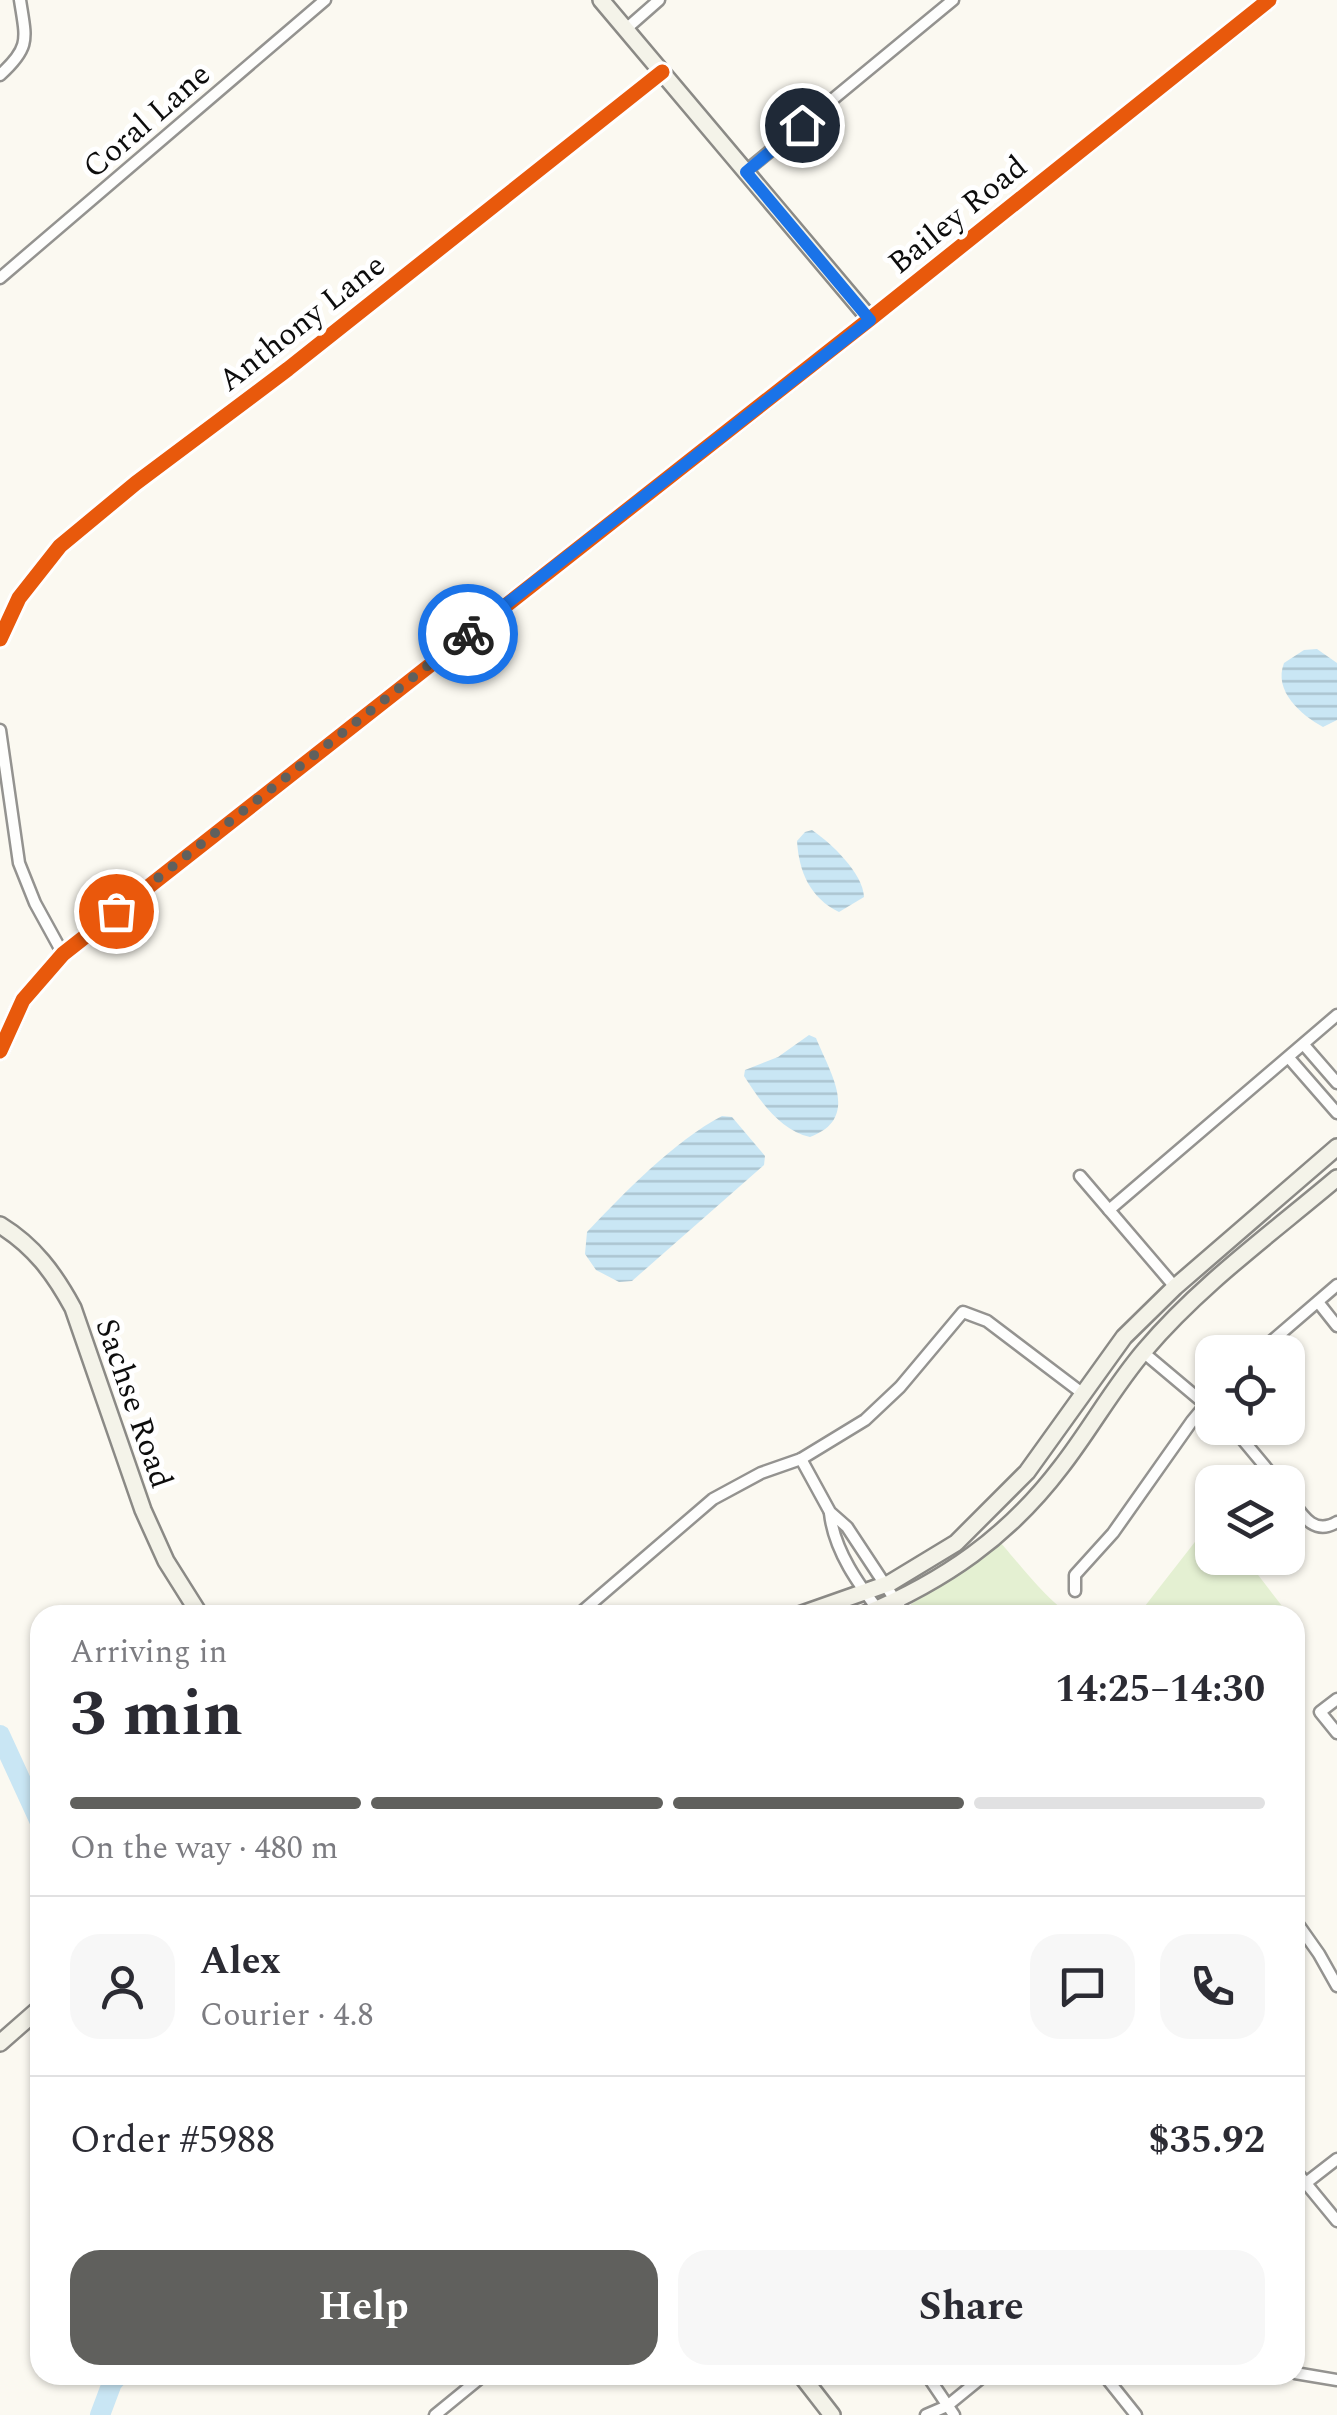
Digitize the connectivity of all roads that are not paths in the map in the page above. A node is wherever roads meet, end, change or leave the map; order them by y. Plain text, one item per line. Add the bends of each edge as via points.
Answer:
1 (20, 0) edge
2 (325, 0) edge
3 (601, 0) edge
4 (659, 0) edge
5 (954, 0) edge
6 (1269, 0) edge
7 (626, 29) junction
8 (662, 72) junction
9 (0, 75) edge
10 (746, 172) junction
11 (0, 278) edge
12 (870, 320) junction
13 (0, 640) edge
14 (0, 730) edge
15 (62, 954) junction
16 (1337, 1015) edge
17 (1304, 1045) junction
18 (0, 1051) edge
19 (1289, 1058) junction
20 (1337, 1083) edge
21 (1337, 1113) edge
22 (1337, 1147) edge
23 (1080, 1176) dead end
24 (1337, 1178) edge
25 (1109, 1210) junction
26 (0, 1225) edge
27 (1337, 1285) edge
28 (1176, 1287) junction
29 (1318, 1302) junction
30 (1337, 1326) edge
31 (1279, 1335) edge
32 (1143, 1352) junction
33 (1195, 1392) edge
34 (1082, 1393) junction
35 (1195, 1424) edge
36 (1247, 1445) edge
37 (801, 1458) junction
38 (1264, 1465) edge
39 (830, 1512) junction
40 (1305, 1514) edge
41 (1337, 1522) edge
42 (884, 1585) junction
43 (1074, 1590) dead end
44 (864, 1592) junction
45 (194, 1605) edge
46 (590, 1605) edge
47 (827, 1605) edge
48 (870, 1605) edge
49 (898, 1605) edge
50 (904, 1605) edge
51 (1337, 1699) edge
52 (1337, 1733) edge
53 (1305, 1936) edge
54 (1337, 1986) edge
55 (30, 2017) edge
56 (0, 2044) edge
57 (1337, 2159) edge
58 (1306, 2183) joint
59 (1337, 2221) edge
60 (1305, 2375) edge
61 (1337, 2380) edge
62 (472, 2385) edge
63 (809, 2385) edge
64 (933, 2385) edge
65 (976, 2385) edge
66 (1112, 2385) edge
67 (948, 2412) edge
68 (434, 2415) edge
69 (832, 2415) edge
70 (926, 2415) edge
71 (1136, 2415) edge

1 - 9 street via 26,47
2 - 11 street, Coral Lane
3 - 7 street
4 - 7 street
5 - 10 street
6 - 12 street, Bailey Road
7 - 8 street
8 - 10 street
8 - 13 street, Anthony Lane via 60,546 19,598
10 - 12 street
12 - 15 street, Bailey Road
14 - 15 street via 19,863
15 - 18 street, Bailey Road via 23,1000
16 - 17 street
17 - 19 street
17 - 20 street
19 - 21 street
19 - 25 street
22 - 28 street
23 - 25 street
24 - 32 street
25 - 28 street
26 - 45 street, Sachse Road via 34,1250 73,1308 143,1510
27 - 29 street
28 - 34 street via 1124,1337
29 - 30 street
29 - 31 street
32 - 33 street
32 - 50 street via 1030,1506
34 - 37 street via 987,1321 963,1312 885,1402
34 - 42 street via 990,1512 956,1543
35 - 43 street via 1075,1575
36 - 38 street
37 - 39 street
37 - 46 street via 713,1499
39 - 42 street
39 - 44 street via 832,1534
40 - 41 street via 1316,1526
42 - 44 street
42 - 49 street
44 - 47 street
44 - 48 street
51 - 52 street via 1320,1712
53 - 54 street
55 - 56 street
57 - 58 street
58 - 59 street
60 - 61 street
62 - 68 street
63 - 69 street
64 - 67 street
65 - 67 street
66 - 71 street
67 - 70 street

